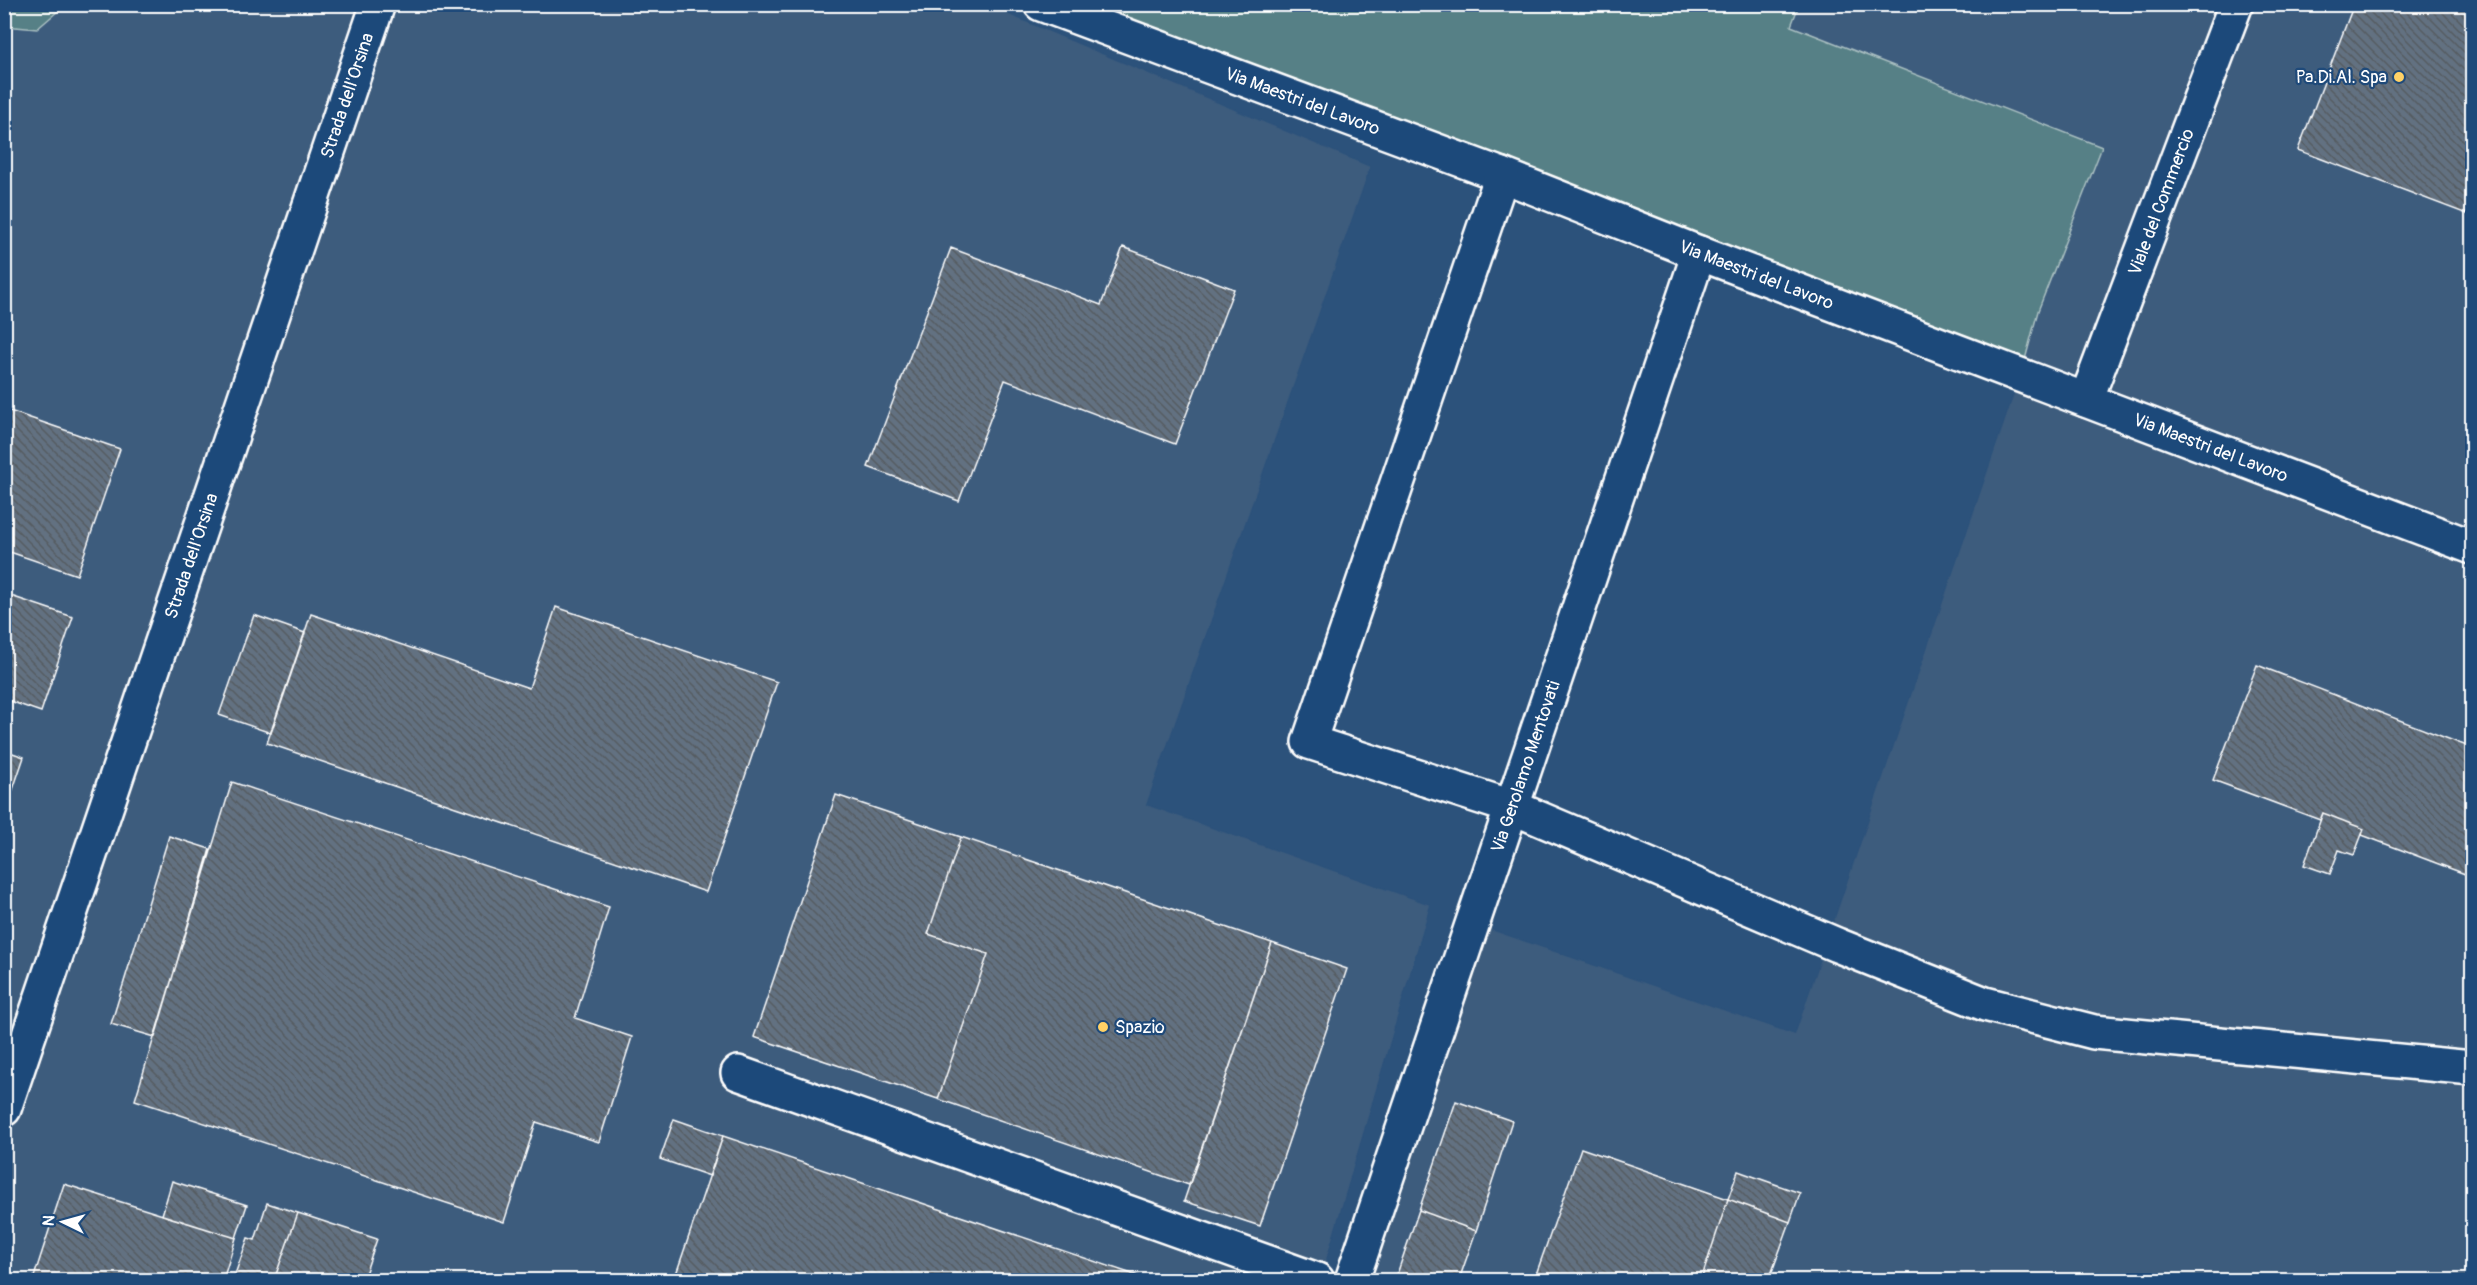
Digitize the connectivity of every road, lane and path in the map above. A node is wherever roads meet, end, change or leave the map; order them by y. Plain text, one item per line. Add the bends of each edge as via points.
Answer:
1 (378, 4) edge
2 (1041, 4) edge
3 (2236, 4) edge
4 (1502, 175) junction
5 (1699, 253) junction
6 (2086, 399) junction
7 (2472, 547) edge
8 (1512, 807) junction
9 (2472, 1068) edge
10 (738, 1073) dead end
11 (4, 1109) edge
12 (1317, 1281) edge
13 (1352, 1281) edge

1 - 11 street, Strada dell'Orsina
2 - 4 street, Via Maestri del Lavoro
3 - 6 street, Viale del Commercio
4 - 5 street, Via Maestri del Lavoro
4 - 8 street via 1309,742
5 - 6 street, Via Maestri del Lavoro
5 - 8 street, Via Gerolamo Mentovati
6 - 7 street, Via Maestri del Lavoro
8 - 9 street via 1985,1004 2094,1032
8 - 13 street, Via Gerolamo Mentovati
10 - 12 street

